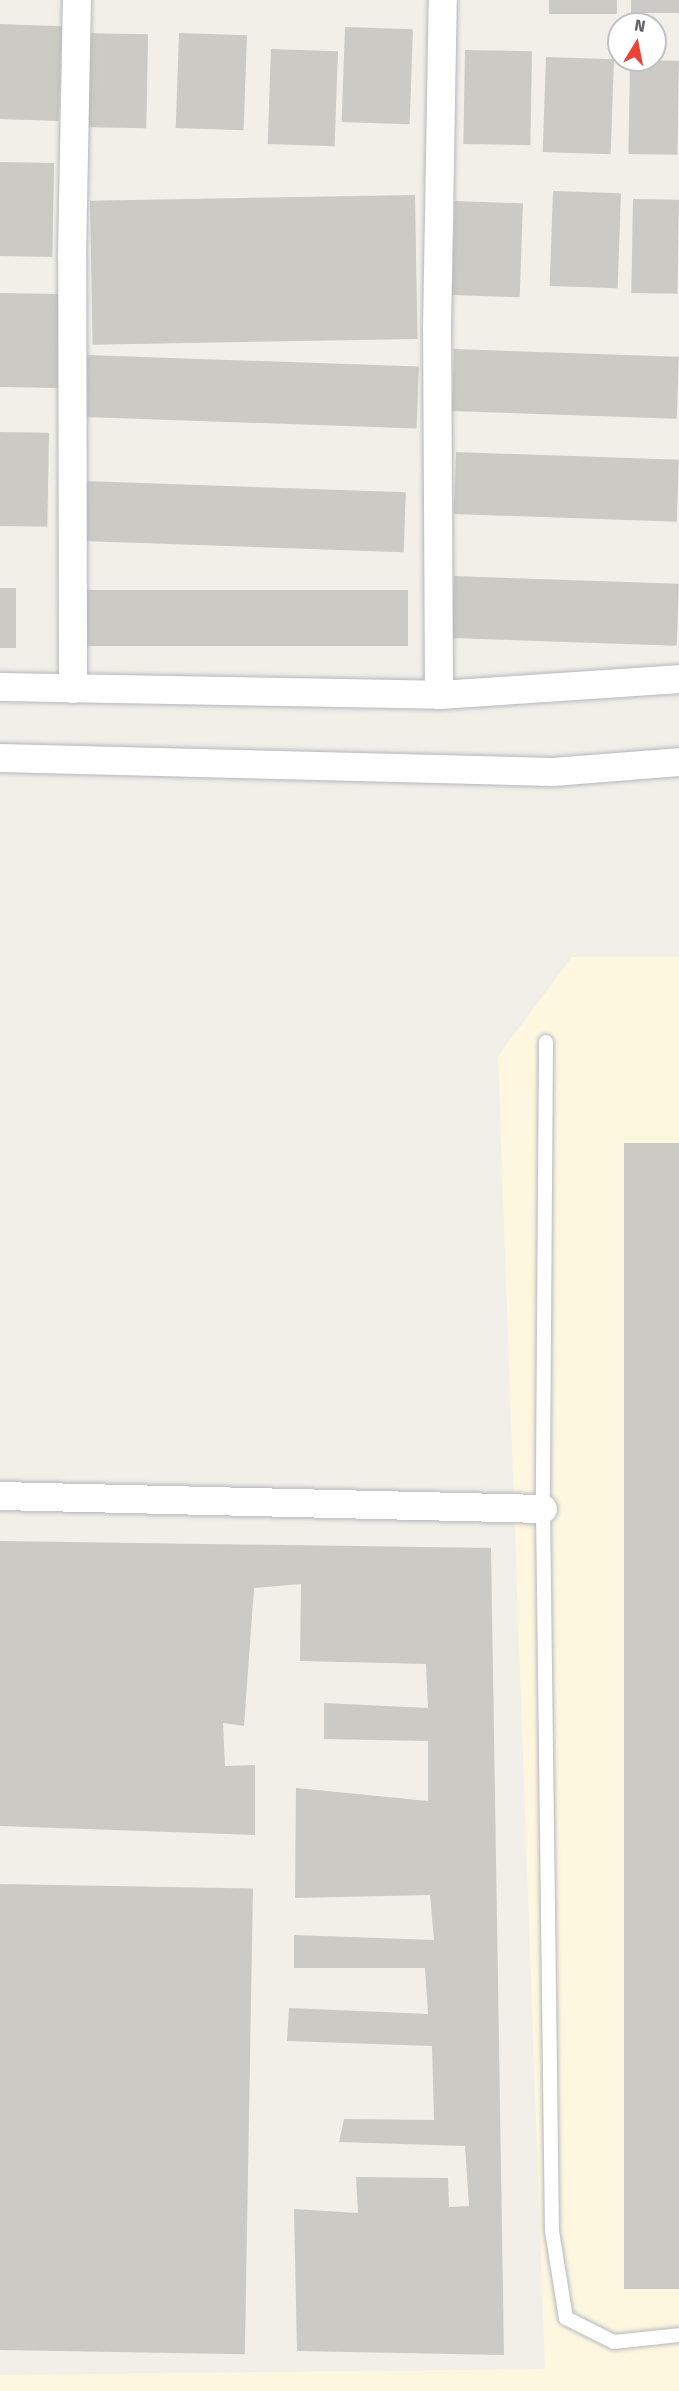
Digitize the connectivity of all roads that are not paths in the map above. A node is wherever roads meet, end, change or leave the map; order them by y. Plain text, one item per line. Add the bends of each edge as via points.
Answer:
1 (76, 0) edge
2 (443, 0) edge
3 (679, 679) edge
4 (0, 687) edge
5 (74, 689) junction
6 (439, 695) junction
7 (0, 758) edge
8 (679, 762) edge
9 (546, 1042) dead end
10 (0, 1496) edge
11 (543, 1509) junction
12 (679, 2335) edge

1 - 5 street via 72,257
2 - 6 street via 437,330
3 - 6 street
4 - 5 street
5 - 6 street
7 - 8 street via 553,772
9 - 11 lane
10 - 11 street
11 - 12 lane via 552,2231 566,2318 614,2342

